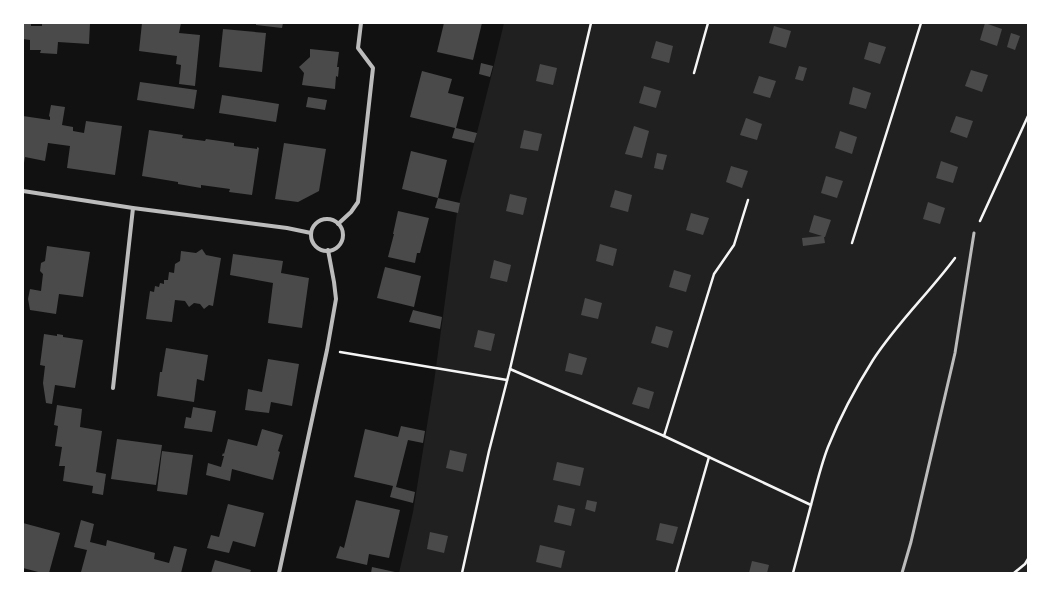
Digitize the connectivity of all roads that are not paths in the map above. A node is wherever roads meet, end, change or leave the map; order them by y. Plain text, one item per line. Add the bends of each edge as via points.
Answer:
1 (360, 23) edge
2 (23, 191) edge
3 (134, 208) junction
4 (338, 224) junction
5 (311, 233) junction
6 (974, 233) road end
7 (328, 250) junction
8 (113, 388) dead end
9 (279, 573) edge
10 (902, 573) edge

1 - 4 street via 358,48 373,68 358,202
2 - 3 street
3 - 5 street
3 - 8 street
4 - 5 street via 323,219 315,224
4 - 7 street via 342,234 341,241 336,248
5 - 7 street via 316,247
6 - 10 lane via 955,353
7 - 9 street via 336,299

